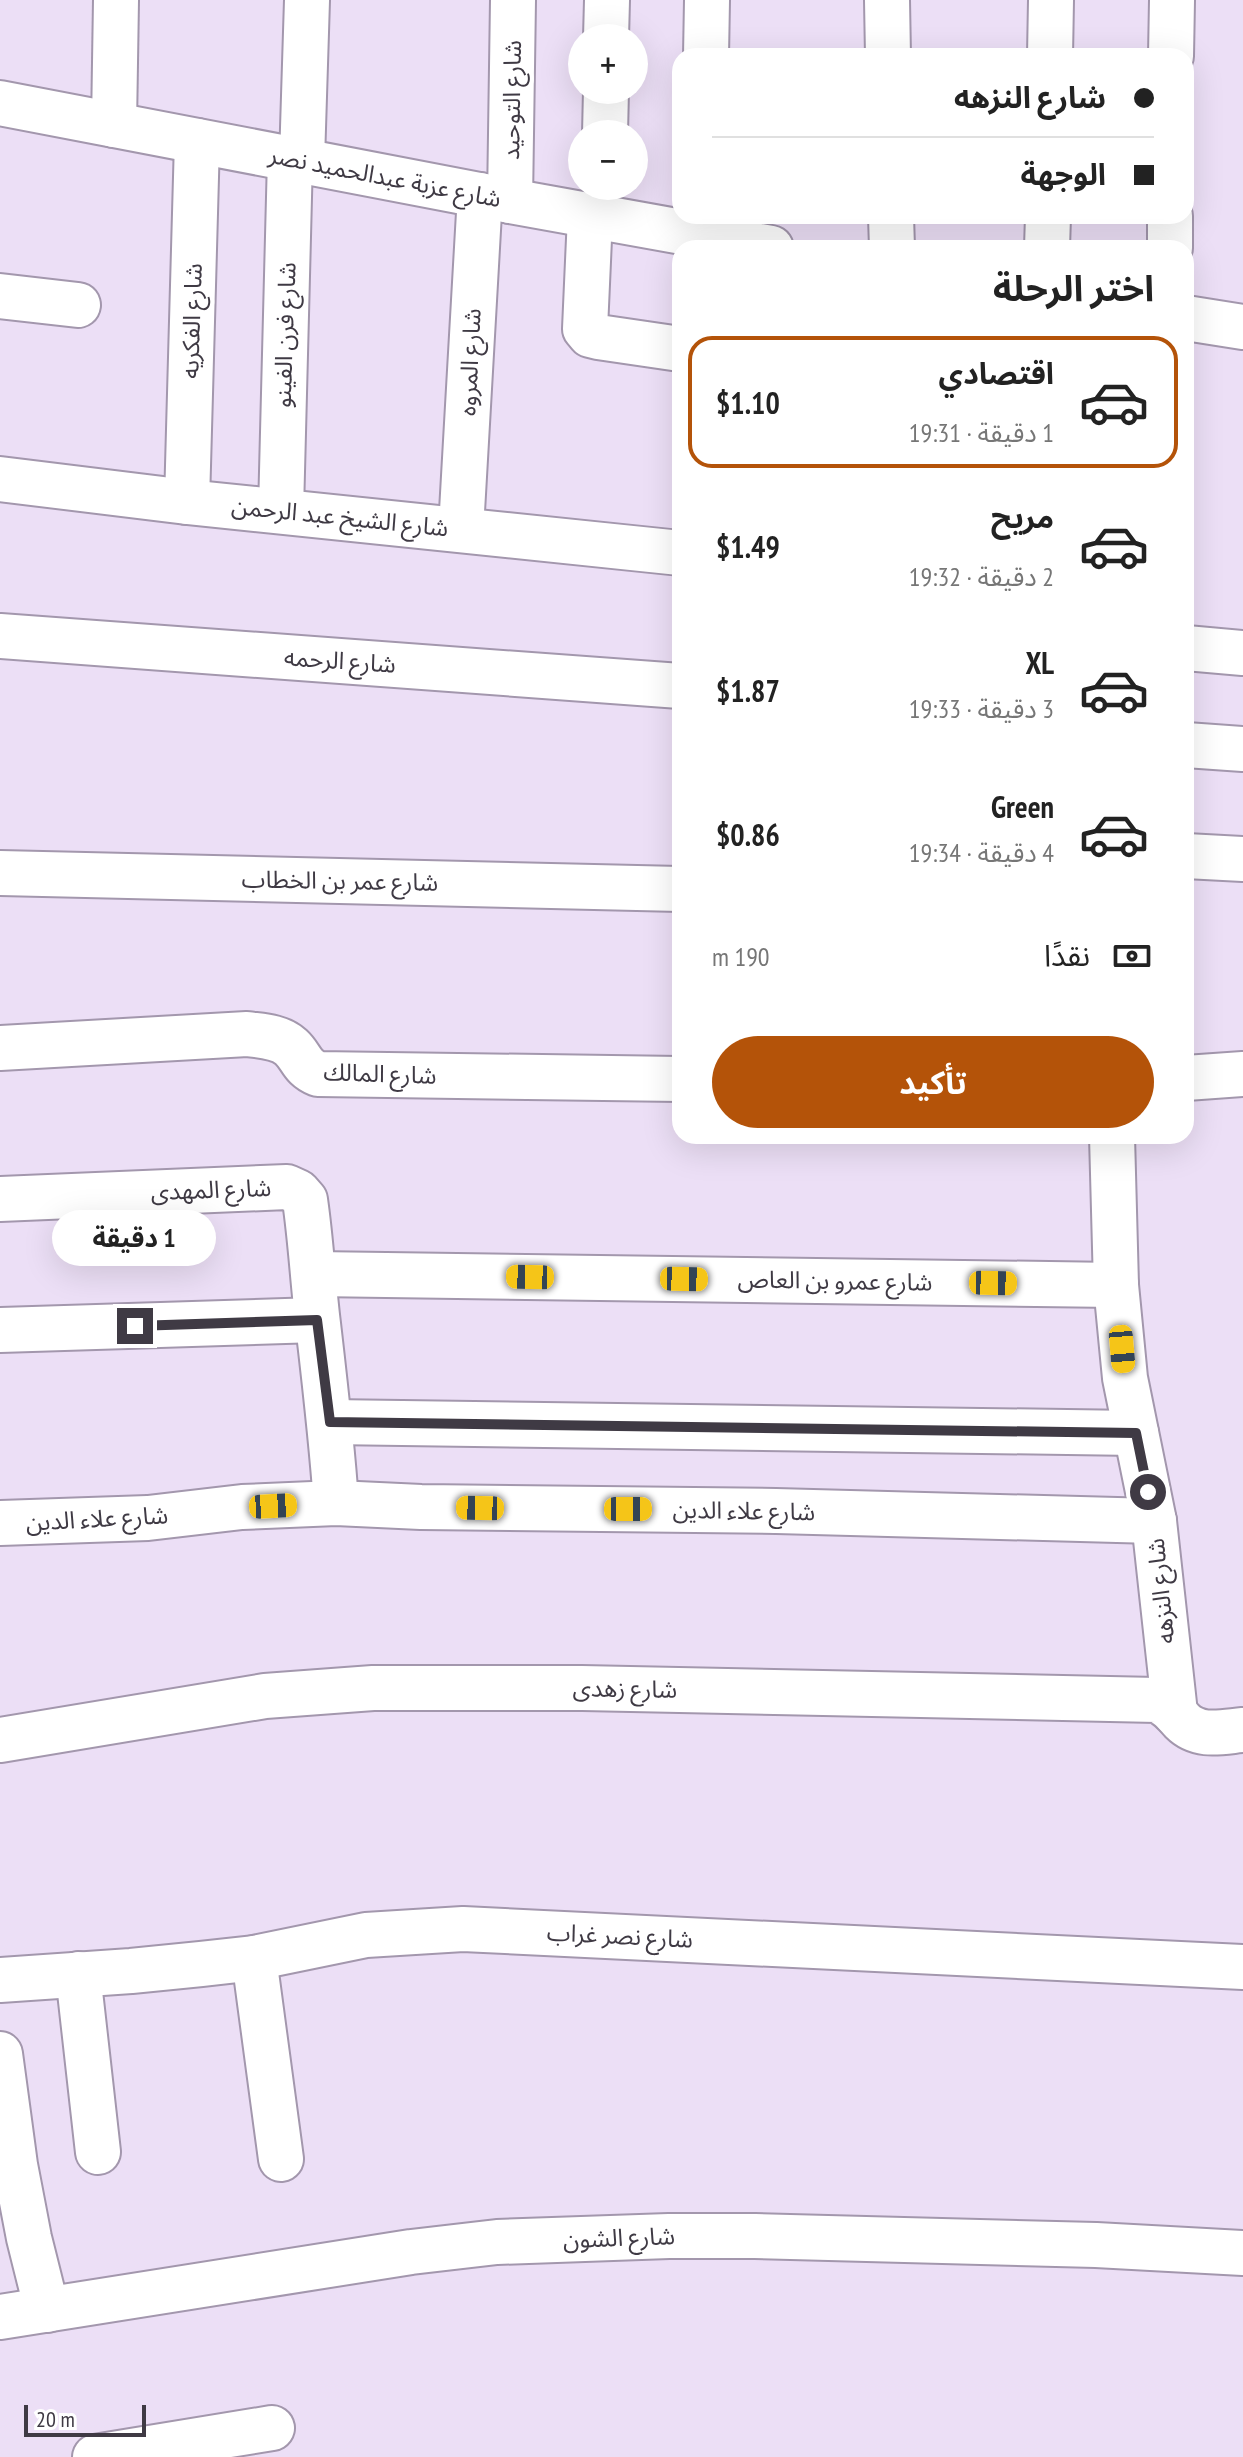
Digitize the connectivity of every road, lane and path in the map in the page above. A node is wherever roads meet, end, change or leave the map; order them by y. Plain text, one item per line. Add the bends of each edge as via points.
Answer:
1 (116, 0) edge
2 (307, 0) edge
3 (513, 0) edge
4 (607, 0) edge
5 (707, 0) edge
6 (887, 0) edge
7 (1051, 0) edge
8 (1172, 0) edge
9 (606, 24) edge
10 (706, 48) edge
11 (888, 48) edge
12 (1050, 48) edge
13 (1171, 48) edge
14 (0, 103) edge
15 (114, 125) junction
16 (197, 141) junction
17 (296, 159) junction
18 (495, 198) junction
19 (600, 206) edge
20 (672, 220) edge
21 (706, 226) edge
22 (747, 240) edge
23 (0, 296) edge
24 (78, 305) dead end
25 (1194, 319) edge
26 (1243, 327) edge
27 (672, 348) edge
28 (0, 479) edge
29 (187, 502) junction
30 (281, 511) junction
31 (461, 529) junction
32 (672, 552) edge
33 (0, 636) edge
34 (1194, 649) edge
35 (1243, 653) edge
36 (672, 685) edge
37 (1194, 746) edge
38 (1243, 749) edge
39 (1194, 856) edge
40 (1243, 859) edge
41 (0, 873) edge
42 (672, 889) edge
43 (0, 1048) edge
44 (1243, 1074) edge
45 (1194, 1077) edge
46 (672, 1079) edge
47 (1112, 1144) edge
48 (0, 1199) edge
49 (315, 1274) junction
50 (1116, 1285) junction
51 (317, 1320) junction
52 (0, 1330) edge
53 (330, 1422) junction
54 (1136, 1433) junction
55 (336, 1503) junction
56 (1154, 1521) junction
57 (0, 1523) edge
58 (1175, 1713) junction
59 (1243, 1730) edge
60 (0, 1740) edge
61 (254, 1958) junction
62 (1243, 1967) edge
63 (78, 1974) junction
64 (0, 1980) edge
65 (0, 2054) edge
66 (98, 2152) dead end
67 (281, 2159) dead end
68 (1243, 2253) edge
69 (47, 2310) junction
70 (0, 2317) edge
71 (272, 2428) dead end
72 (95, 2457) edge

1 - 15 street
2 - 17 street, شارع فرن الفينو
3 - 18 street, شارع التوحيد
4 - 9 street
5 - 10 street
6 - 11 street
7 - 12 street
8 - 13 street
14 - 15 street, شارع عزبة عبدالحميد نصر
15 - 16 street, شارع عزبة عبدالحميد نصر
16 - 17 street, شارع عزبة عبدالحميد نصر
16 - 29 street, شارع الفكريه
17 - 18 street, شارع عزبة عبدالحميد نصر
17 - 30 street, شارع فرن الفينو
18 - 19 street, شارع عزبة عبدالحميد نصر
18 - 31 street, شارع المروه
19 - 20 street, شارع عزبة عبدالحميد نصر
19 - 27 street via 585,329 598,337
21 - 22 street, شارع عزبة عبدالحميد نصر
23 - 24 street
25 - 26 street
28 - 29 street, شارع الشيخ عبد الرحمن
29 - 30 street, شارع الشيخ عبد الرحمن
30 - 31 street, شارع الشيخ عبد الرحمن
31 - 32 street, شارع الشيخ عبد الرحمن
33 - 36 street, شارع الرحمه
34 - 35 street
37 - 38 street
39 - 40 street
41 - 42 street, شارع عمر بن الخطاب
43 - 46 street, شارع المالك via 247,1034 273,1037 291,1047 308,1070 318,1074
44 - 45 street
47 - 50 street, شارع النزهه
48 - 49 street, شارع المهدى via 287,1187 305,1200
49 - 50 street, شارع عمرو بن العاص
49 - 51 street, شارع المهدى
50 - 54 street, شارع النزهه
51 - 52 street
51 - 53 street, شارع المهدى
53 - 54 street
53 - 55 street, شارع المهدى
54 - 56 street, شارع النزهه
55 - 56 street, شارع علاء الدين
55 - 57 street, شارع علاء الدين
56 - 58 street, شارع النزهه
58 - 59 street, شارع زهدى via 1196,1731
58 - 60 street, شارع زهدى via 1157,1700 373,1688 265,1696
61 - 62 street, شارع نصر غراب via 366,1935 463,1929
61 - 63 street, شارع نصر غراب
61 - 67 street
63 - 64 street, شارع نصر غراب
63 - 66 street
65 - 69 street via 18,2179
68 - 69 street, شارع الشون via 755,2236 525,2241 411,2252
69 - 70 street, شارع الشون
71 - 72 street

